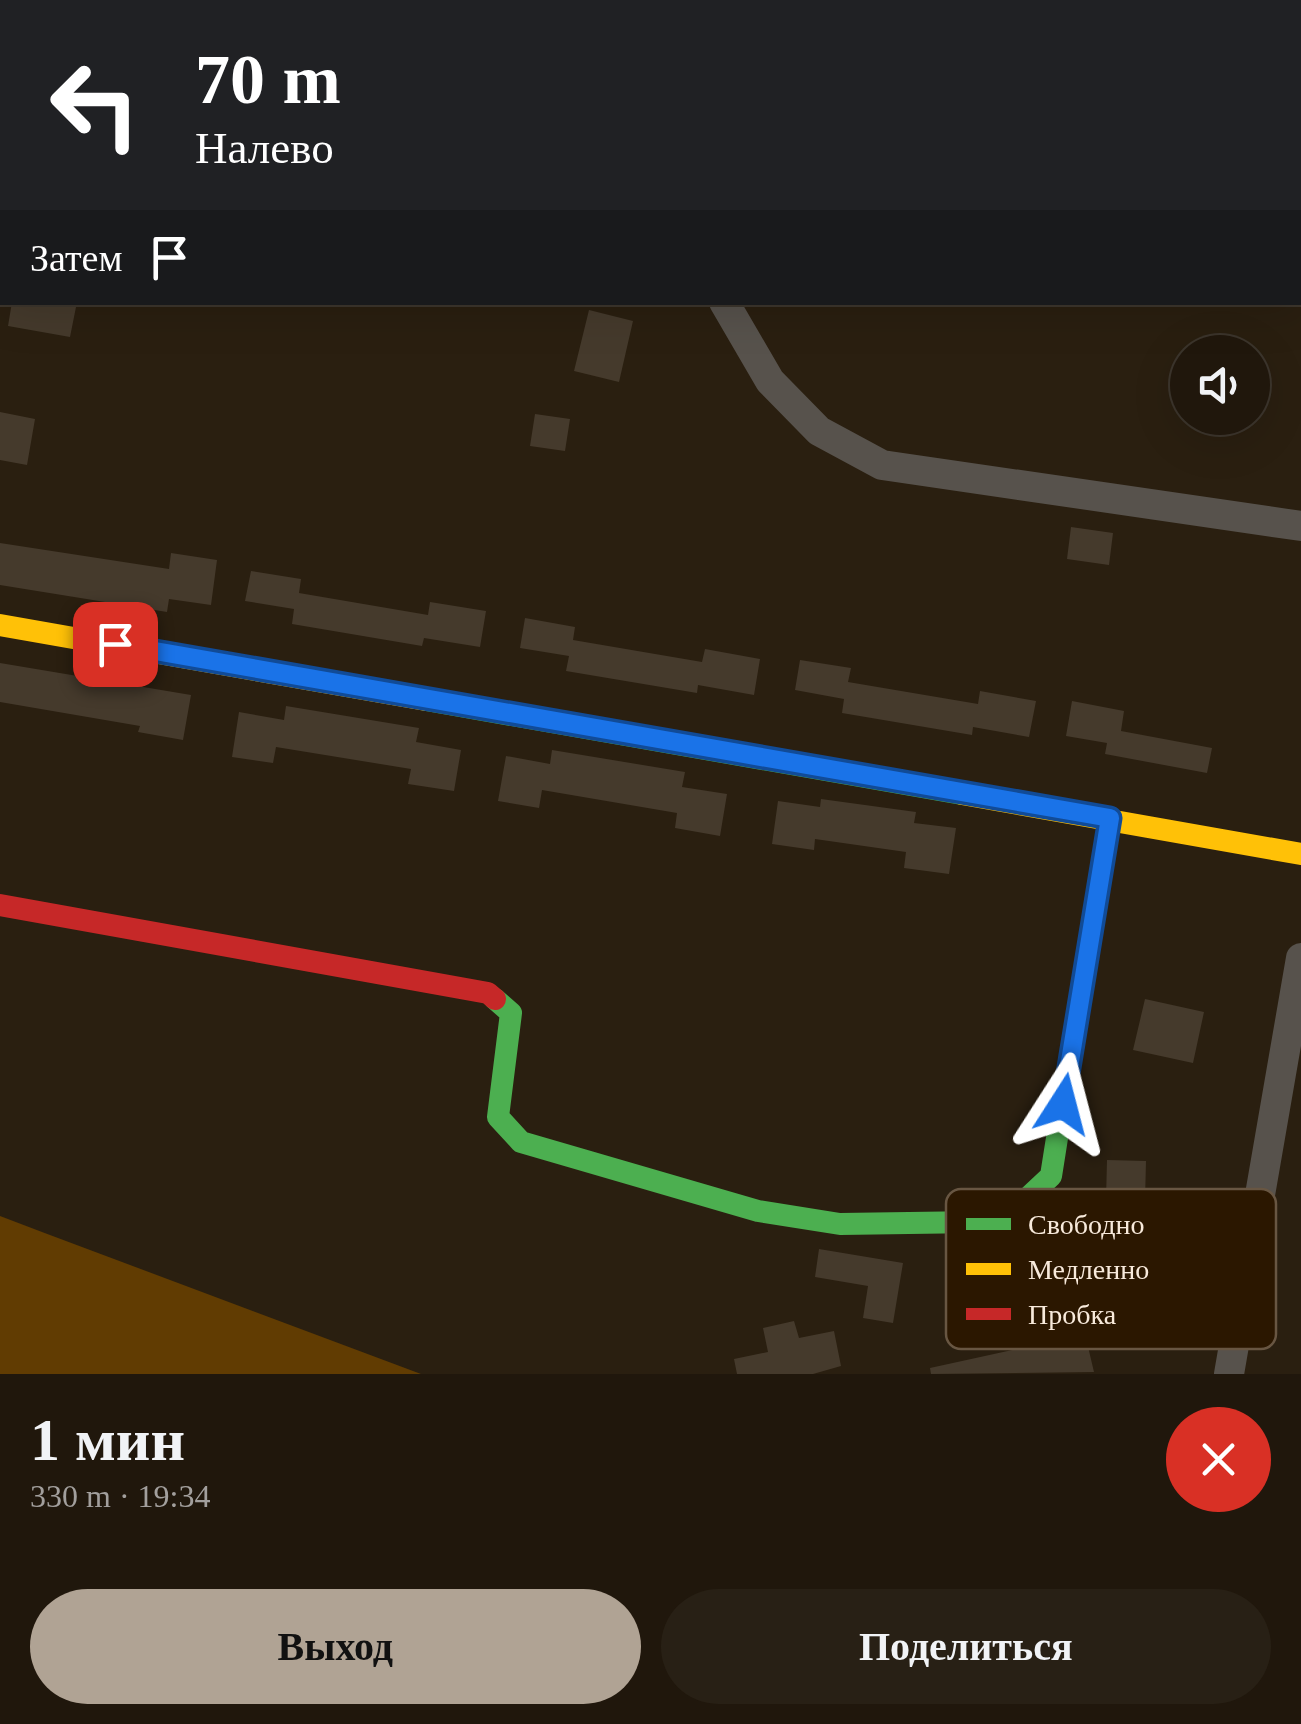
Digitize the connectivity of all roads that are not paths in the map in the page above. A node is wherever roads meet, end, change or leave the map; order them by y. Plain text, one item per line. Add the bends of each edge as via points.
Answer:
1 (726, 305) edge
2 (1301, 526) edge
3 (0, 624) edge
4 (1110, 818) junction
5 (1301, 854) edge
6 (0, 904) edge
7 (1301, 958) edge
8 (1037, 1189) edge
9 (1261, 1189) edge
10 (946, 1222) edge
11 (1233, 1349) edge
12 (1229, 1374) edge

1 - 2 street via 770,382 818,431 882,465
3 - 4 street
4 - 5 street
4 - 8 street via 1051,1176
6 - 10 street via 488,993 510,1012 498,1117 521,1142 758,1211 840,1224
7 - 9 street
11 - 12 street

